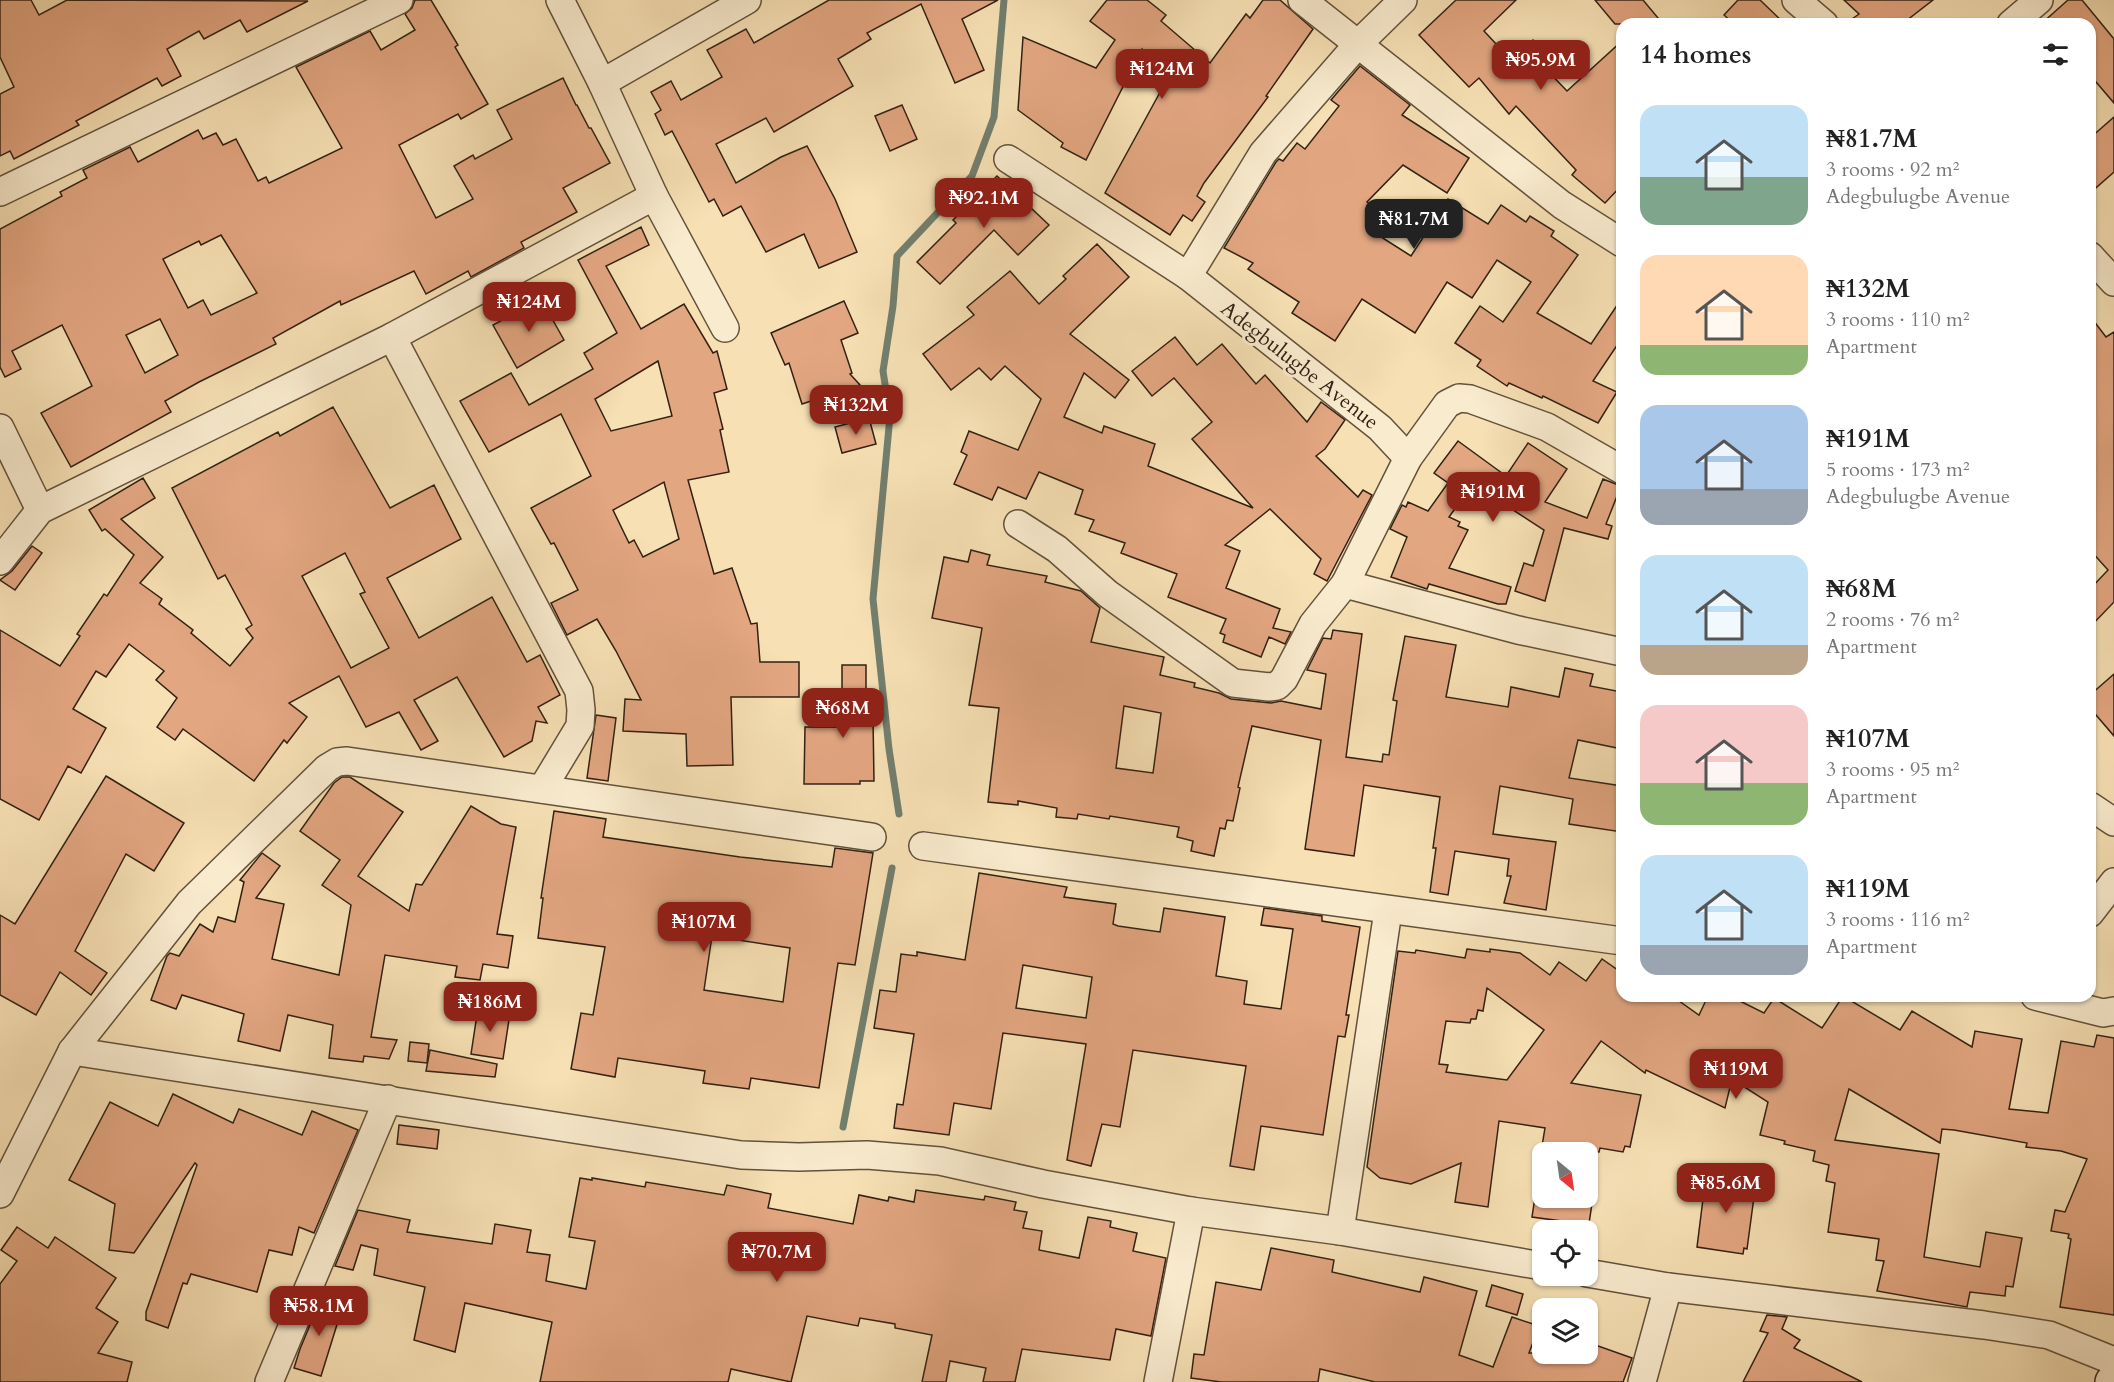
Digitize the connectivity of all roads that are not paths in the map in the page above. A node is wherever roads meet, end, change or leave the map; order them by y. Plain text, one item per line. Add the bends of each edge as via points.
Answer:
1 (399, 0) edge
2 (560, 0) edge
3 (747, 0) edge
4 (1302, 0) edge
5 (1403, 0) edge
6 (1797, 0) edge
7 (2038, 0) edge
8 (1817, 18) edge
9 (2018, 18) edge
10 (1358, 44) junction
11 (602, 83) junction
12 (1008, 159) dead end
13 (0, 192) edge
14 (654, 196) junction
15 (1616, 239) edge
16 (2096, 262) edge
17 (1188, 276) junction
18 (2114, 282) edge
19 (725, 328) dead end
20 (392, 337) junction
21 (0, 428) edge
22 (1408, 458) junction
23 (1616, 467) edge
24 (40, 510) junction
25 (1018, 524) dead end
26 (0, 561) edge
27 (1345, 584) junction
28 (1616, 651) edge
29 (542, 789) junction
30 (2096, 810) edge
31 (2114, 822) edge
32 (872, 837) dead end
33 (923, 846) dead end
34 (2114, 882) edge
35 (2096, 905) edge
36 (1388, 910) junction
37 (1616, 940) edge
38 (2059, 1002) edge
39 (2114, 1011) edge
40 (72, 1051) junction
41 (388, 1099) junction
42 (0, 1194) edge
43 (1191, 1211) junction
44 (1340, 1231) junction
45 (1532, 1264) edge
46 (1598, 1275) edge
47 (1668, 1287) junction
48 (2114, 1361) edge
49 (269, 1382) edge
50 (1158, 1382) edge
51 (1642, 1382) edge

1 - 13 street
2 - 11 street
3 - 11 street
4 - 10 street
5 - 10 street
6 - 8 street
7 - 9 street
10 - 15 street via 1562,205
10 - 17 street via 1263,153
11 - 14 street
12 - 17 street, Adegbulugbe Avenue
14 - 19 street
14 - 20 street
16 - 18 street
17 - 22 street, Adegbulugbe Avenue via 1380,428
20 - 24 street
20 - 29 street via 579,691 580,726
21 - 24 street
22 - 23 street via 1448,404 1459,398 1547,427
22 - 27 street
24 - 26 street
25 - 27 street via 1057,549 1108,594 1233,683 1277,686 1313,624
27 - 28 street via 1518,630
29 - 32 street
29 - 40 street via 337,762 189,903
30 - 31 street
33 - 36 street
34 - 35 street
36 - 37 street
36 - 44 street
38 - 39 street via 2103,1013
40 - 41 street
40 - 42 street
41 - 43 street via 741,1155 867,1155 940,1161
41 - 49 street
43 - 44 street
43 - 50 street
44 - 45 street
46 - 47 street
47 - 48 street via 2049,1335
47 - 51 street

